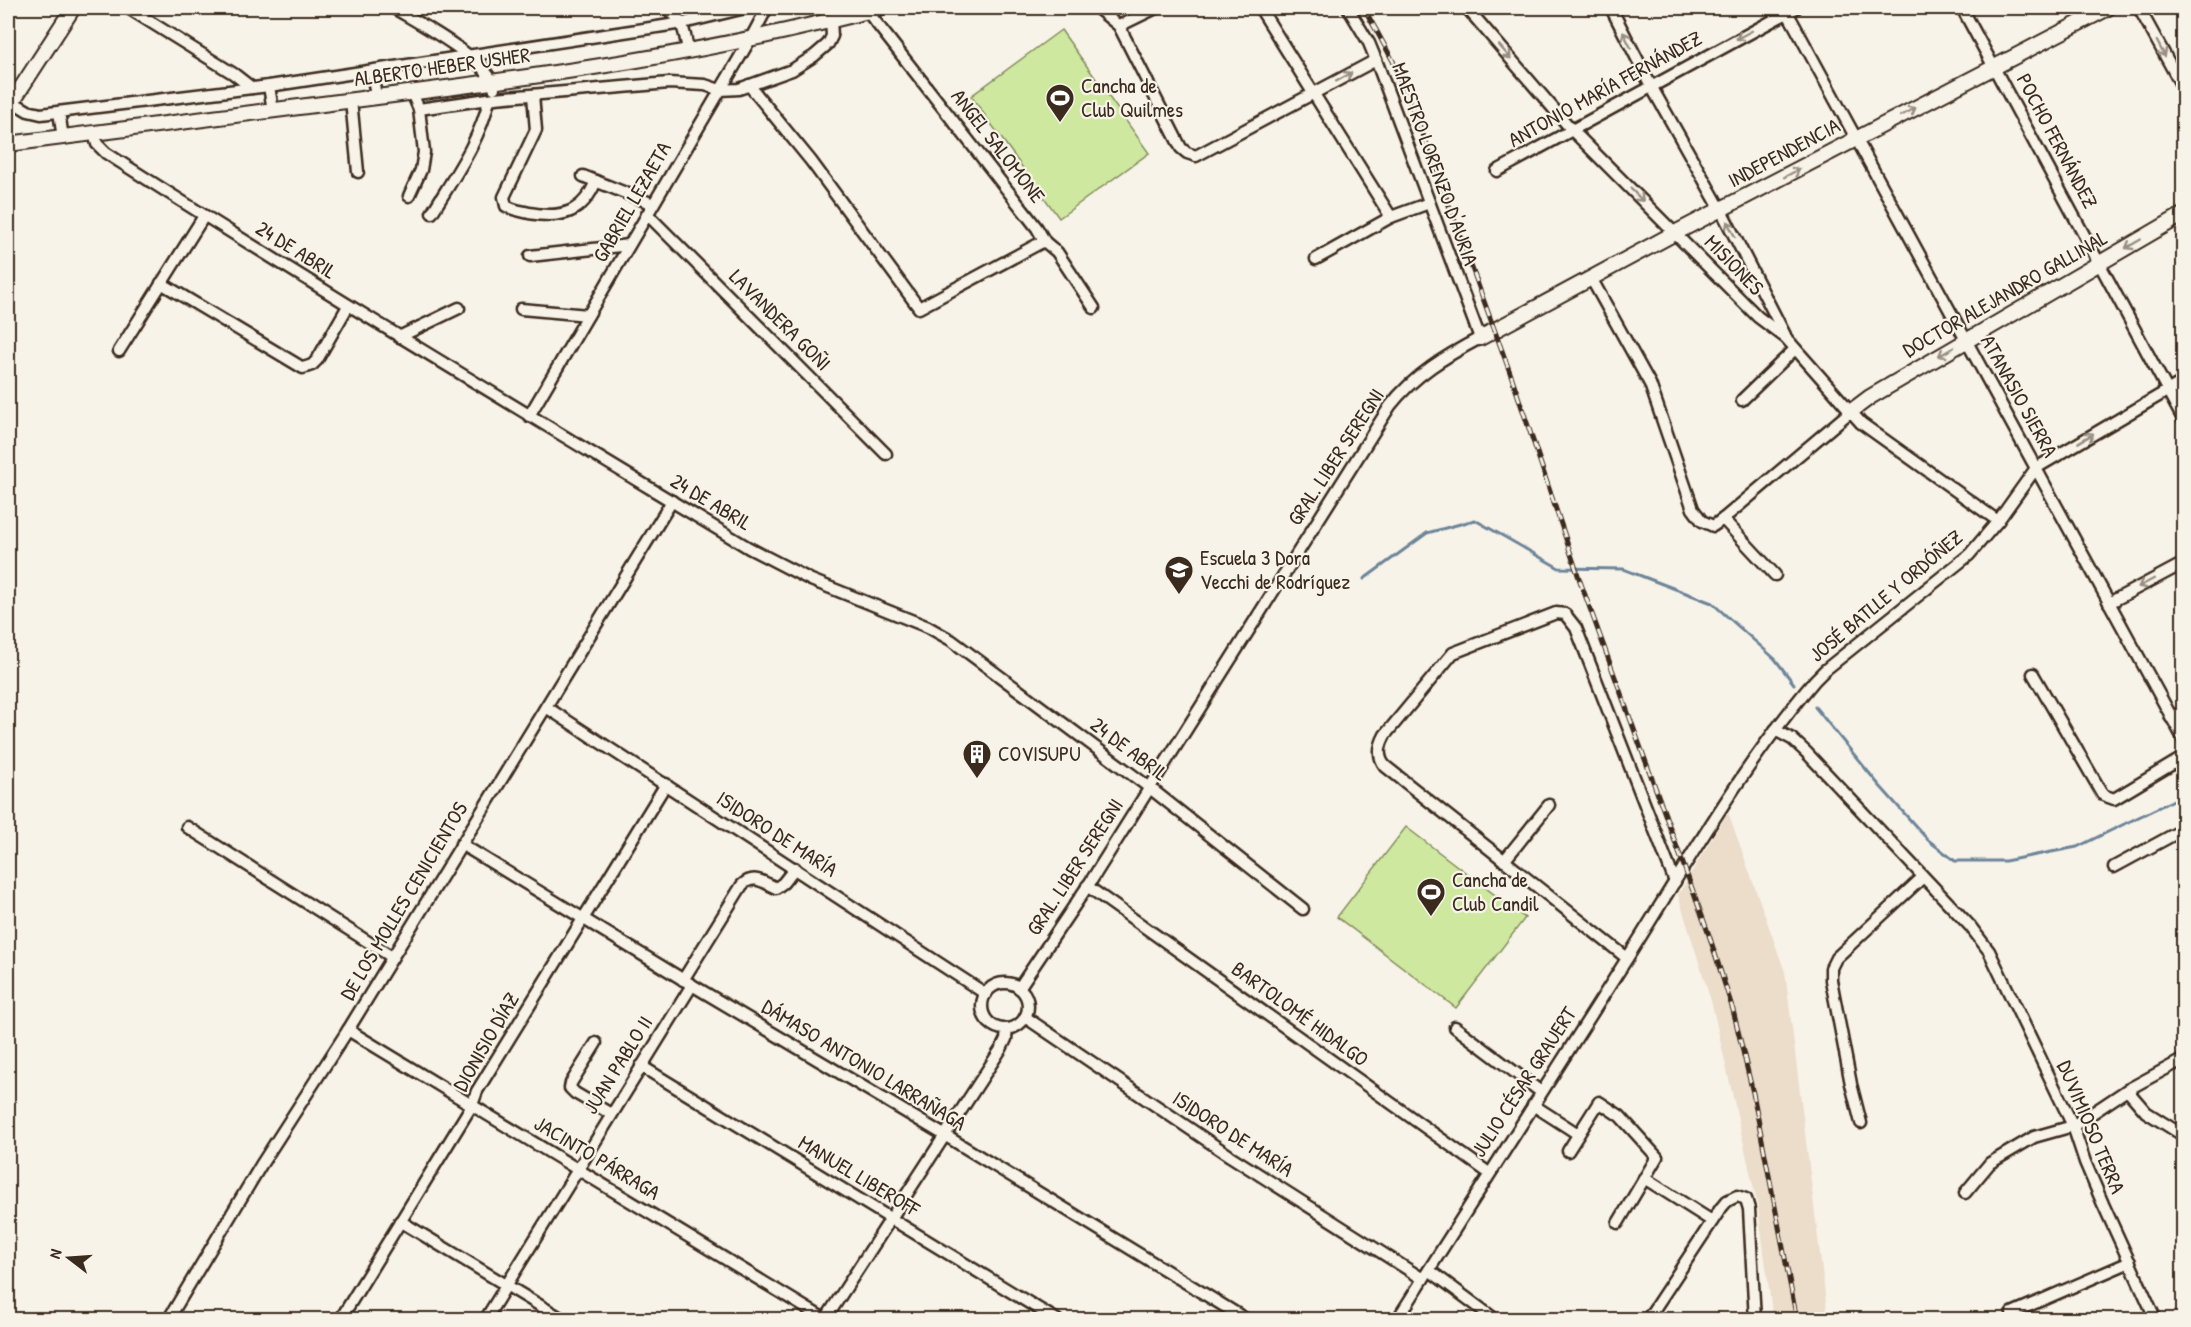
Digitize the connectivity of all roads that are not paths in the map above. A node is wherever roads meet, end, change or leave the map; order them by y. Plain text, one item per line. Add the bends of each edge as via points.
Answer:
1 (73, 8) edge
2 (128, 8) edge
3 (394, 8) edge
4 (666, 8) edge
5 (745, 8) edge
6 (767, 8) edge
7 (1097, 8) edge
8 (1156, 8) edge
9 (1260, 8) edge
10 (1348, 8) edge
11 (1611, 8) edge
12 (1962, 8) edge
13 (2108, 8) edge
14 (2139, 8) edge
15 (873, 9) edge
16 (1470, 9) edge
17 (1789, 9) edge
18 (831, 20) junction
19 (683, 23) junction
20 (1119, 26) junction
21 (751, 38) junction
22 (688, 51) junction
23 (471, 56) junction
24 (1376, 60) junction
25 (1995, 66) junction
26 (372, 70) junction
27 (494, 82) junction
28 (749, 85) junction
29 (269, 86) junction
30 (1651, 86) junction
31 (252, 88) junction
32 (720, 90) junction
33 (2184, 90) edge
34 (412, 93) junction
35 (1313, 94) junction
36 (533, 95) junction
37 (376, 97) junction
38 (351, 100) junction
39 (492, 100) junction
40 (9, 103) edge
41 (419, 109) junction
42 (273, 111) junction
43 (59, 112) junction
44 (1571, 129) junction
45 (94, 134) junction
46 (63, 138) junction
47 (1856, 139) junction
48 (8, 144) edge
49 (1497, 171) dead end
50 (358, 172) dead end
51 (583, 176) dead end
52 (596, 181) junction
53 (409, 196) dead end
54 (1429, 203) junction
55 (653, 204) junction
56 (1721, 210) junction
57 (432, 213) dead end
58 (647, 214) junction
59 (2184, 214) edge
60 (204, 216) junction
61 (1391, 217) junction
62 (1675, 233) junction
63 (1044, 241) junction
64 (629, 245) junction
65 (530, 256) dead end
66 (1316, 259) dead end
67 (2100, 263) junction
68 (1591, 278) junction
69 (161, 283) junction
70 (348, 306) junction
71 (459, 308) dead end
72 (1094, 308) dead end
73 (521, 309) dead end
74 (588, 315) junction
75 (399, 337) junction
76 (1480, 338) junction
77 (1786, 338) junction
78 (1966, 341) junction
79 (1795, 349) junction
80 (119, 351) dead end
81 (2184, 381) edge
82 (2167, 391) junction
83 (1742, 400) dead end
84 (1850, 412) junction
85 (529, 416) junction
86 (2184, 421) edge
87 (886, 454) dead end
88 (2036, 468) junction
89 (672, 501) junction
90 (1724, 519) junction
91 (1998, 521) junction
92 (2184, 562) edge
93 (1775, 575) dead end
94 (2109, 603) junction
95 (2033, 675) dead end
96 (546, 706) junction
97 (2184, 711) edge
98 (2171, 718) junction
99 (1775, 730) junction
100 (2184, 740) edge
101 (2184, 757) edge
102 (666, 784) junction
103 (1150, 789) junction
104 (1549, 805) dead end
105 (187, 827) dead end
106 (2184, 829) edge
107 (461, 844) junction
108 (1504, 861) junction
109 (1684, 865) joint
110 (2114, 867) dead end
111 (795, 868) junction
112 (1923, 877) junction
113 (1675, 882) junction
114 (1088, 886) junction
115 (1303, 909) dead end
116 (583, 917) junction
117 (392, 957) junction
118 (1627, 958) junction
119 (687, 983) junction
120 (1019, 988) junction
121 (986, 994) junction
122 (1025, 1017) junction
123 (1455, 1027) dead end
124 (1007, 1029) junction
125 (348, 1030) junction
126 (596, 1043) dead end
127 (2184, 1059) edge
128 (641, 1066) junction
129 (2127, 1090) junction
130 (1541, 1092) junction
131 (472, 1105) junction
132 (1533, 1105) junction
133 (611, 1114) junction
134 (1862, 1123) dead end
135 (2073, 1126) junction
136 (1578, 1134) junction
137 (945, 1136) junction
138 (2184, 1136) edge
139 (1568, 1151) dead end
140 (577, 1169) junction
141 (1489, 1173) junction
142 (1644, 1178) junction
143 (1965, 1193) dead end
144 (892, 1219) junction
145 (400, 1221) junction
146 (1712, 1221) junction
147 (1618, 1223) dead end
148 (2130, 1262) junction
149 (1426, 1274) junction
150 (506, 1284) junction
151 (2012, 1313) dead end
152 (826, 1319) edge
153 (168, 1320) edge
154 (340, 1320) edge
155 (484, 1320) edge
156 (564, 1320) edge
157 (1057, 1320) edge
158 (1247, 1320) edge
159 (1396, 1320) edge
160 (1496, 1320) edge
161 (1647, 1320) edge
162 (1755, 1320) edge
163 (2156, 1320) edge

1 - 40 street
2 - 31 street
3 - 23 street
4 - 19 street
5 - 19 street, ALBERTO HEBER USHER
6 - 21 street, GABRIEL LEZAETA
7 - 20 street
8 - 20 street
9 - 35 street
10 - 24 street, MAESTRO LORENZO D'AURIA
30 -> 11 street
12 - 25 street, POCHO FERNÁNDEZ
13 - 25 street, INDEPENDENCIA
14 -> 33 street
15 - 18 street, ALBERTO HEBER USHER
15 - 63 street, ANGEL SALOMONE
16 -> 44 street, MISIONES
17 -> 30 street, ANTONIO MARÍA FERNÁNDEZ
17 - 47 street, ATANASIO SIERRA
18 - 21 street, ALBERTO HEBER USHER
18 - 28 street via 832,36 814,56
19 - 22 street
19 - 23 street, ALBERTO HEBER USHER
20 - 35 street via 1187,153 1196,156
21 - 22 street, ALBERTO HEBER USHER
21 - 32 street, GABRIEL LEZAETA
22 - 27 street, ALBERTO HEBER USHER
23 - 26 street, ALBERTO HEBER USHER
23 - 27 street
35 -> 24 street
24 - 54 street, MAESTRO LORENZO D'AURIA
47 -> 25 street, INDEPENDENCIA
25 - 67 street, POCHO FERNÁNDEZ
26 - 29 street, ALBERTO HEBER USHER
26 - 37 street
27 - 34 street, ALBERTO HEBER USHER
27 - 39 street
28 - 32 street
28 - 63 street via 920,308
29 - 31 street, ALBERTO HEBER USHER
29 - 42 street
30 - 44 street, ANTONIO MARÍA FERNÁNDEZ
30 - 56 street
31 - 43 street, ALBERTO HEBER USHER
32 - 36 street via 669,83
32 - 55 street, GABRIEL LEZAETA
34 - 37 street, ALBERTO HEBER USHER
34 - 41 street
35 - 61 street
36 - 39 street
36 - 52 street via 536,130 504,197 506,206 539,215 566,214 585,201
37 - 38 street, ALBERTO HEBER USHER
38 - 42 street, ALBERTO HEBER USHER
38 - 50 street
39 - 41 street
39 - 57 street via 465,159
40 - 43 street, ALBERTO HEBER USHER via 40,114
41 - 53 street via 424,152
42 - 45 street, ALBERTO HEBER USHER
43 - 46 street
44 - 49 street, ANTONIO MARÍA FERNÁNDEZ
44 -> 62 street, MISIONES
45 - 46 street, ALBERTO HEBER USHER
45 - 60 street, 24 DE ABRIL via 106,153
46 - 48 street, ALBERTO HEBER USHER
56 -> 47 street, INDEPENDENCIA
47 - 78 street, ATANASIO SIERRA
51 - 52 street
52 - 55 street
54 - 61 street
54 - 76 street, MAESTRO LORENZO D'AURIA
55 - 58 street, GABRIEL LEZAETA
56 - 62 street, INDEPENDENCIA
77 -> 56 street
58 - 64 street, GABRIEL LEZAETA
58 - 87 street, LAVANDERA GOÑI
59 -> 67 street, DOCTOR ALEJANDRO GALLINAL
60 - 69 street
60 - 70 street, 24 DE ABRIL
61 - 66 street
62 - 68 street, INDEPENDENCIA
62 - 77 street, MISIONES via 1758,317
63 - 72 street, ANGEL SALOMONE via 1057,252
64 - 65 street
64 - 74 street, GABRIEL LEZAETA
67 - 78 street, DOCTOR ALEJANDRO GALLINAL
67 - 82 street, POCHO FERNÁNDEZ
68 - 76 street, INDEPENDENCIA
68 - 90 street via 1650,384 1694,509 1702,521 1713,526
69 - 70 street via 303,368 317,360
69 - 80 street
70 - 75 street, 24 DE ABRIL
71 - 75 street
73 - 74 street
74 - 85 street, GABRIEL LEZAETA
75 - 85 street, 24 DE ABRIL
76 - 103 street, GRAL. LIBER SEREGNI via 1421,374 1390,406
77 - 79 street, MISIONES
78 -> 84 street, DOCTOR ALEJANDRO GALLINAL
78 - 88 street, ATANASIO SIERRA
79 - 83 street
79 - 84 street, MISIONES
81 - 82 street, JOSÉ BATLLE Y ORDÓÑEZ
82 - 86 street, POCHO FERNÁNDEZ
88 -> 82 street, JOSÉ BATLLE Y ORDÓÑEZ
84 - 90 street
84 - 91 street, MISIONES
85 - 89 street, 24 DE ABRIL
88 - 91 street, JOSÉ BATLLE Y ORDÓÑEZ
88 - 94 street, ATANASIO SIERRA
89 - 96 street, DE LOS MOLLES CENICIENTOS
89 - 103 street, 24 DE ABRIL via 791,570 951,640
90 - 93 street
91 - 99 street, JOSÉ BATLLE Y ORDÓÑEZ via 1955,568 1825,670
92 -> 94 street
94 - 98 street, ATANASIO SIERRA
95 - 101 street via 2103,795 2114,799
96 - 102 street, ISIDORO DE MARÍA
96 - 107 street, DE LOS MOLLES CENICIENTOS
97 - 98 street
98 - 100 street, ATANASIO SIERRA
99 - 109 street, JOSÉ BATLLE Y ORDÓÑEZ
99 - 112 street, DUVIMIOSO TERRA via 1806,752
102 - 111 street, ISIDORO DE MARÍA
102 - 116 street, DIONISIO DÍAZ
103 - 114 street, GRAL. LIBER SEREGNI
103 - 115 street, 24 DE ABRIL
104 - 108 street
105 - 117 street
106 - 110 street
107 - 116 street, DÁMASO ANTONIO LARRAÑAGA
107 - 117 street, DE LOS MOLLES CENICIENTOS
108 - 113 street via 1392,772 1379,756 1381,742 1453,653 1556,613 1565,615 1576,628
108 - 118 street
109 - 113 street, JULIO CÉSAR GRAUERT
111 - 119 street, JUAN PABLO II via 776,888 759,879 742,885
111 - 121 street, ISIDORO DE MARÍA
112 - 134 street via 1836,958 1831,968
112 - 135 street, DUVIMIOSO TERRA via 1989,951
113 - 118 street, JULIO CÉSAR GRAUERT
114 - 120 street, GRAL. LIBER SEREGNI
114 - 141 street, BARTOLOMÉ HIDALGO
116 - 119 street, DÁMASO ANTONIO LARRAÑAGA
116 - 131 street, DIONISIO DÍAZ via 477,1090
117 - 125 street, DE LOS MOLLES CENICIENTOS
118 - 130 street, JULIO CÉSAR GRAUERT
119 - 128 street, JUAN PABLO II
119 - 137 street, DÁMASO ANTONIO LARRAÑAGA
120 - 121 street via 1009,983 998,984
120 - 122 street via 1028,1004
121 - 124 street via 982,1006 986,1018
122 - 124 street
122 - 149 street, ISIDORO DE MARÍA via 1230,1156
123 - 130 street
124 - 137 street via 1001,1049
125 - 131 street, JACINTO PÁRRAGA
125 - 153 street, DE LOS MOLLES CENICIENTOS
126 - 133 street via 570,1088
127 - 129 street
128 - 133 street, JUAN PABLO II
128 - 144 street, MANUEL LIBEROFF
129 - 135 street
129 - 138 street via 2145,1112
130 - 132 street, JULIO CÉSAR GRAUERT
131 - 140 street, JACINTO PÁRRAGA
131 - 145 street, DIONISIO DÍAZ
132 - 136 street
132 - 141 street, JULIO CÉSAR GRAUERT
133 - 140 street, JUAN PABLO II
135 - 143 street via 2034,1137 1990,1162
135 - 148 street, DUVIMIOSO TERRA
136 - 139 street
136 - 142 street via 1599,1102 1620,1116 1657,1157
137 - 144 street
137 - 158 street, DÁMASO ANTONIO LARRAÑAGA
140 - 150 street, JUAN PABLO II
140 - 152 street, JACINTO PÁRRAGA
141 - 149 street, JULIO CÉSAR GRAUERT
142 - 146 street
142 - 147 street
144 - 152 street
144 - 157 street, MANUEL LIBEROFF
145 - 150 street
145 - 154 street, DIONISIO DÍAZ
146 - 161 street
146 - 162 street via 1727,1201 1737,1196 1746,1199
148 - 151 street
148 - 163 street, DUVIMIOSO TERRA
149 - 159 street, JULIO CÉSAR GRAUERT
149 - 160 street, ISIDORO DE MARÍA
150 - 155 street, JUAN PABLO II
150 - 156 street

